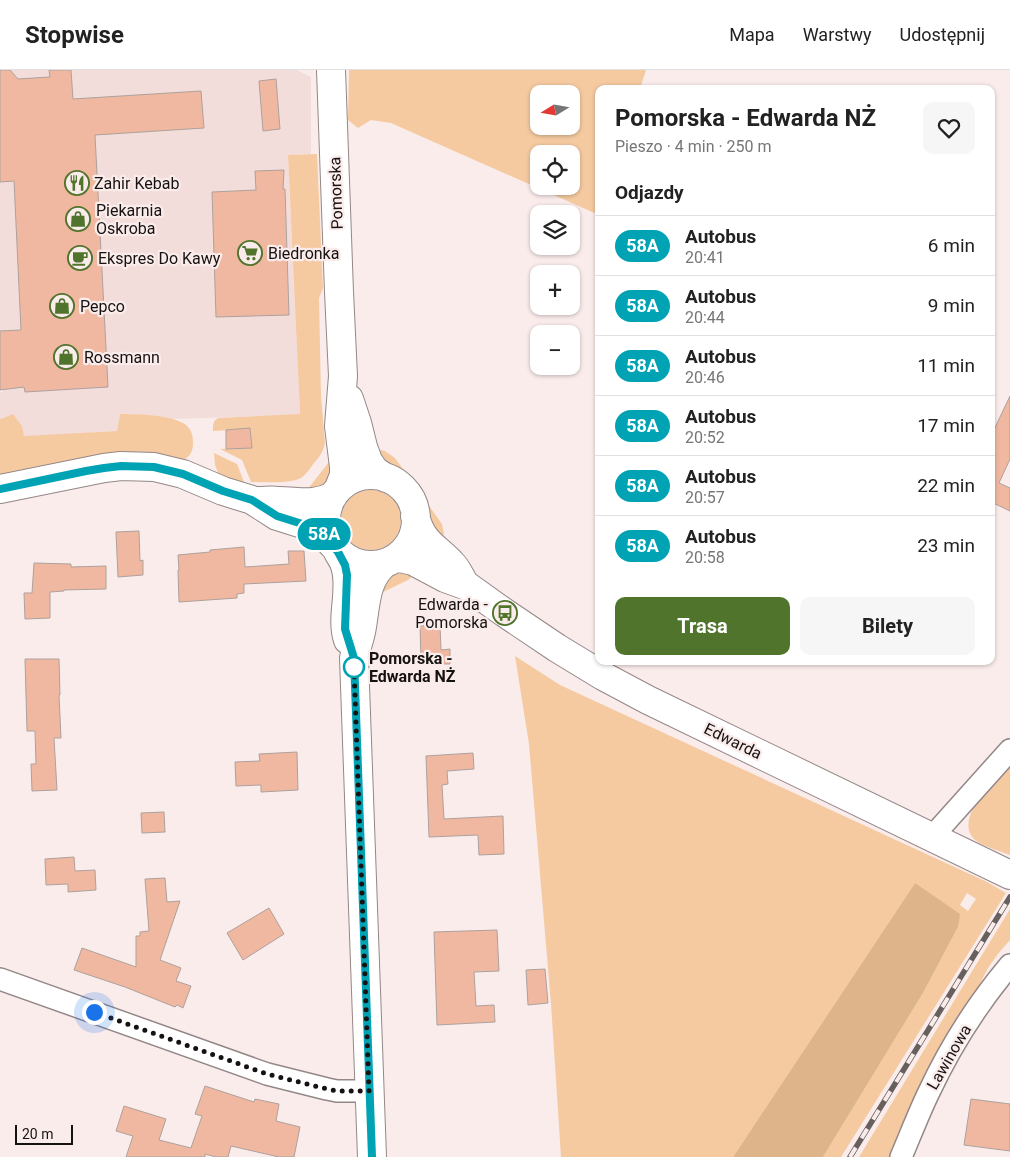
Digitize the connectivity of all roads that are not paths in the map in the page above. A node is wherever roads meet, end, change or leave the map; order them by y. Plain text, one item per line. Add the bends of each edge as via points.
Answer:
1 (331, 70) edge
2 (343, 376) junction
3 (386, 478) junction
4 (0, 490) edge
5 (336, 492) junction
6 (252, 500) junction
7 (416, 516) junction
8 (335, 548) junction
9 (389, 561) junction
10 (467, 586) junction
11 (354, 658) junction
12 (1010, 750) edge
13 (932, 837) junction
14 (1010, 875) edge
15 (1010, 965) edge
16 (0, 979) edge
17 (369, 1091) junction
18 (372, 1157) edge
19 (901, 1157) edge

1 - 2 street, Pomorska
2 - 3 street, Pomorska via 368,462
2 - 5 street, Pomorska via 339,426 344,475
3 - 5 street via 366,475 347,482
3 - 7 street via 403,489 414,506
4 - 6 street via 86,471 138,466 176,472
5 - 6 street via 314,502
5 - 8 street via 326,514 328,534
6 - 8 street via 277,516 319,530
7 - 9 street via 413,536 405,549
7 - 10 street, Edwarda via 428,543 453,564
8 - 9 street via 355,563 375,565
8 - 11 street via 347,575 345,629
9 - 10 street, Edwarda via 408,559
9 - 11 street via 375,573 368,590
10 - 13 street, Edwarda via 557,648 640,696
11 - 17 street
12 - 13 street
13 - 14 street, Edwarda
15 - 19 street, Lawinowa via 945,1061
16 - 17 street via 267,1074 338,1091
17 - 18 street

